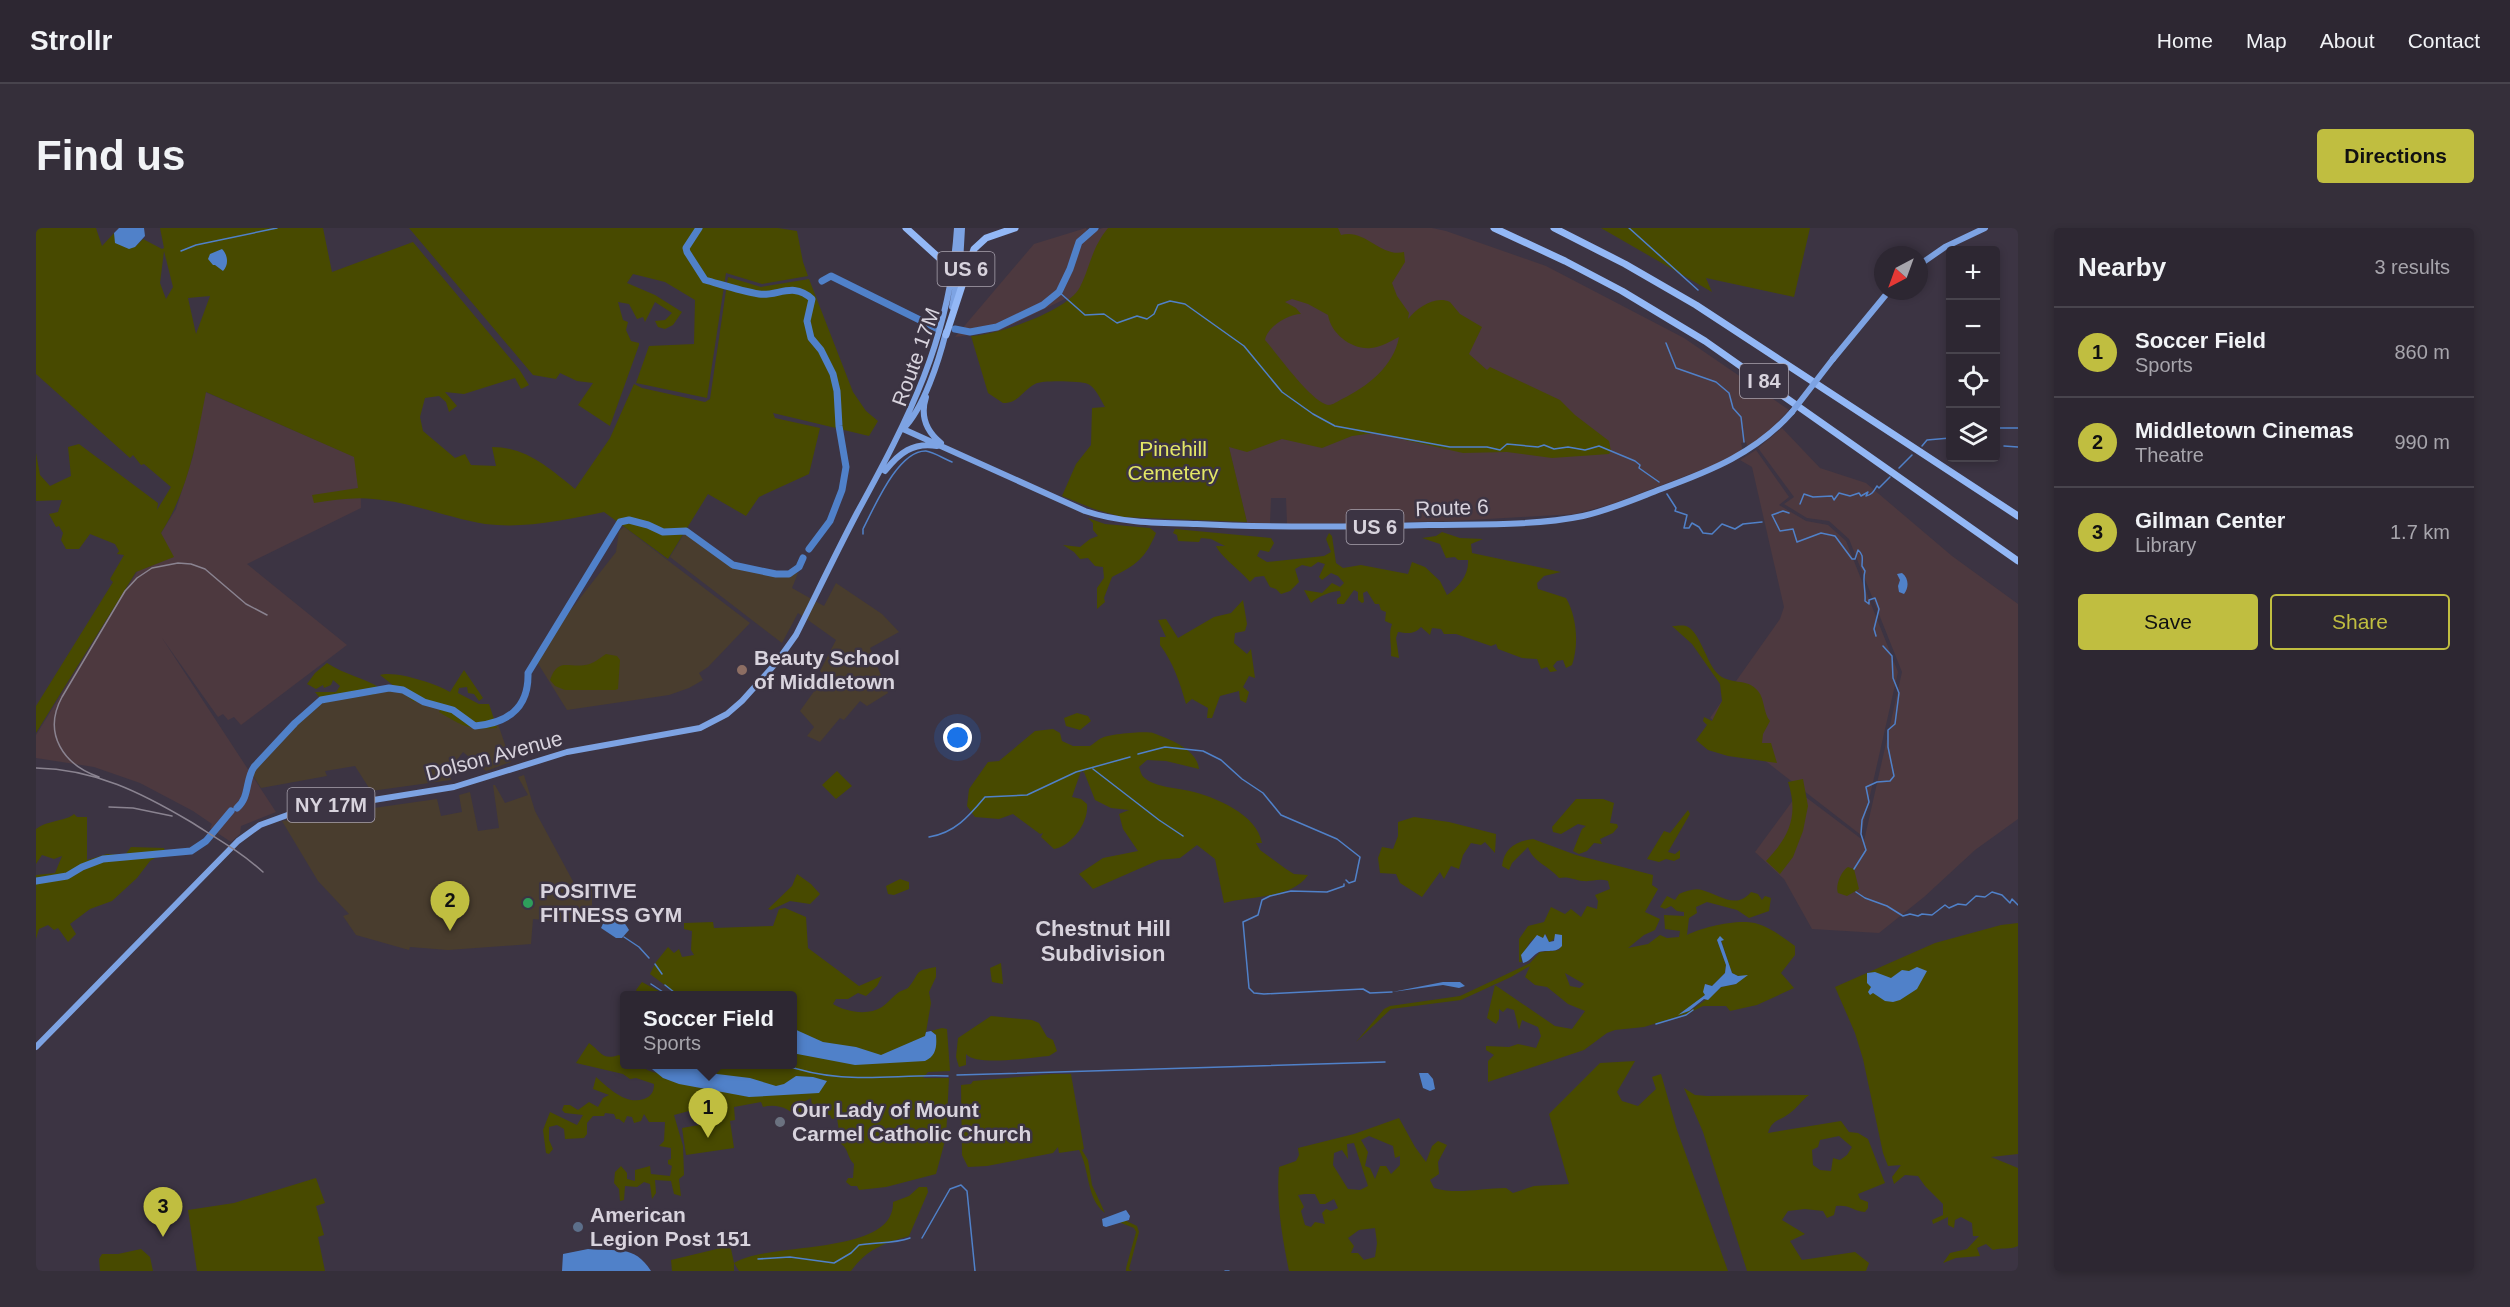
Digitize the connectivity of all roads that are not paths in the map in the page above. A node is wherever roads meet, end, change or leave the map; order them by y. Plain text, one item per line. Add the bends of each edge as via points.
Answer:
1 (906, 228) edge
2 (957, 228) edge
3 (962, 228) edge
4 (1015, 228) edge
5 (1494, 228) edge
6 (1554, 228) edge
7 (1985, 228) edge
8 (1928, 259) edge
9 (952, 276) junction
10 (1882, 300) edge
11 (946, 335) junction
12 (930, 379) junction
13 (903, 429) junction
14 (946, 448) junction
15 (873, 485) junction
16 (2018, 516) edge
17 (2018, 561) edge
18 (36, 1047) edge

1 - 9 highway via 948,266
2 - 9 main road, Route 17M / US 6
3 - 11 main road, Route 17M / US 6 via 957,283
4 - 11 highway, US 6 via 986,238 974,249
5 - 17 highway, I 84 via 1594,276 1686,329
6 - 16 highway, I 84 via 1696,305
7 - 8 main road
9 - 13 main road, Route 17M / US 6 via 937,343
10 - 14 main road, Route 6 / US 6, bridge via 1792,412 1760,443 1733,460 1613,507 1556,520 1286,528 1121,520 1085,511
11 - 12 main road, Route 17M / US 6
12 - 13 main road, Route 17M / US 6
12 - 14 main road, US 6 via 923,406 926,425
13 - 14 main road, US 6
13 - 15 main road, NY 17M
14 - 15 main road via 926,445 906,450
15 - 18 main road, Dolson Avenue / NY 17M via 787,650 742,701 716,721 683,733 567,752 454,787 274,818 254,828 181,898

